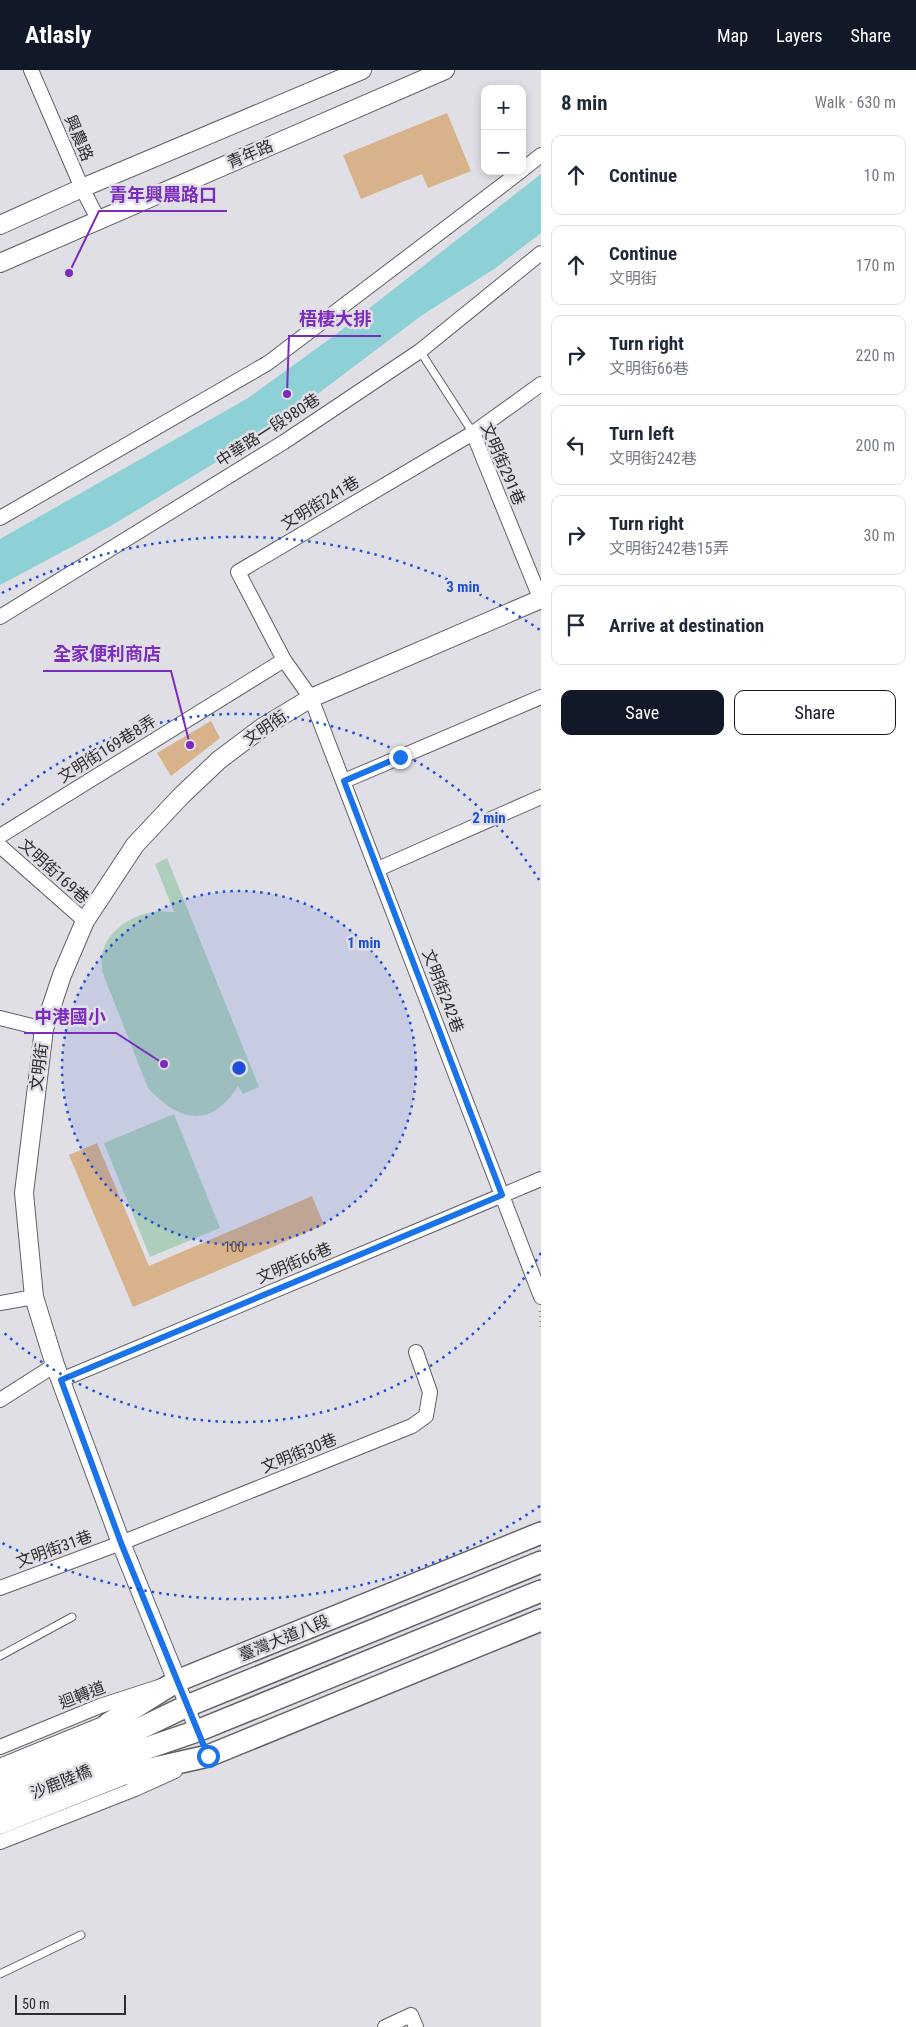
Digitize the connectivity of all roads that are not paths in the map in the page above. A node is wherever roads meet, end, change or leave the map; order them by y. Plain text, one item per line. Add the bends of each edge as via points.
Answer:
1 (30, 70) edge
2 (362, 70) edge
3 (445, 70) edge
4 (541, 156) edge
5 (526, 168) edge
6 (517, 175) edge
7 (82, 188) junction
8 (98, 219) junction
9 (0, 225) edge
10 (541, 253) edge
11 (0, 263) edge
12 (420, 351) junction
13 (541, 384) edge
14 (473, 433) junction
15 (0, 518) edge
16 (541, 599) edge
17 (0, 617) edge
18 (284, 660) junction
19 (541, 697) edge
20 (311, 698) junction
21 (344, 781) junction
22 (541, 797) edge
23 (0, 836) edge
24 (0, 846) edge
25 (378, 869) junction
26 (85, 921) junction
27 (0, 1018) edge
28 (44, 1029) junction
29 (541, 1179) edge
30 (502, 1195) junction
31 (539, 1288) edge
32 (34, 1297) junction
33 (0, 1303) edge
34 (416, 1352) dead end
35 (58, 1373) junction
36 (0, 1400) edge
37 (541, 1533) edge
38 (121, 1543) junction
39 (541, 1562) edge
40 (0, 1588) edge
41 (541, 1591) edge
42 (72, 1617) dead end
43 (541, 1620) edge
44 (0, 1656) edge
45 (177, 1681) junction
46 (187, 1706) junction
47 (203, 1743) junction
48 (0, 1747) edge
49 (118, 1749) junction
50 (0, 1768) edge
51 (0, 1787) edge
52 (0, 1806) edge
53 (0, 1825) edge
54 (0, 1842) edge
55 (82, 1935) dead end
56 (0, 1974) edge
57 (413, 2021) edge
58 (385, 2027) edge

1 - 7 street, 興農路
2 - 7 street, 青年路
3 - 8 street, 青年路
4 - 5 street
6 - 15 street via 268,363
7 - 8 street, 興農路
7 - 9 street, 青年路
8 - 11 street, 青年路
10 - 12 street, 中華路一段980巷
12 - 14 lane, 文明街291巷
12 - 17 street, 中華路一段980巷 via 284,442
13 - 14 street, 文明街241巷
14 - 16 street, 文明街291巷
14 - 18 street, 文明街241巷 via 238,572
16 - 20 street, 文明街
18 - 20 street, 文明街241巷
18 - 23 street, 文明街169巷8弄
19 - 21 street
20 - 21 street, 文明街242巷
20 - 26 street, 文明街 via 263,727 219,760 181,796 135,845
21 - 25 street, 文明街242巷
22 - 25 street
24 - 26 street, 文明街169巷
25 - 30 street, 文明街242巷
26 - 28 street, 文明街
27 - 28 street
28 - 32 street, 文明街 via 24,1193
29 - 30 street, 文明街66巷
30 - 31 street, 文明街242巷
30 - 35 street, 文明街66巷
32 - 33 street
32 - 35 street, 文明街
34 - 38 street, 文明街30巷 via 430,1392 426,1416 412,1426
35 - 36 street, 文明街66巷
35 - 38 street, 文明街
37 - 45 main road, 臺灣大道八段
38 - 40 street, 文明街31巷
38 - 45 street, 文明街
39 - 46 main road, 臺灣大道八段
41 - 47 main road
42 - 44 lane
43 - 47 main road
45 - 46 street, 文明街
45 - 48 street, 迴轉道 via 100,1706
45 - 49 main road, 臺灣大道八段
46 - 47 street, 文明街
46 - 49 main road, 臺灣大道八段
47 - 49 main road
47 - 54 street via 135,1789
49 - 50 street
49 - 51 main road, 沙鹿陸橋
49 - 52 main road, 沙鹿陸橋
49 - 53 street
55 - 56 lane
57 - 58 street

